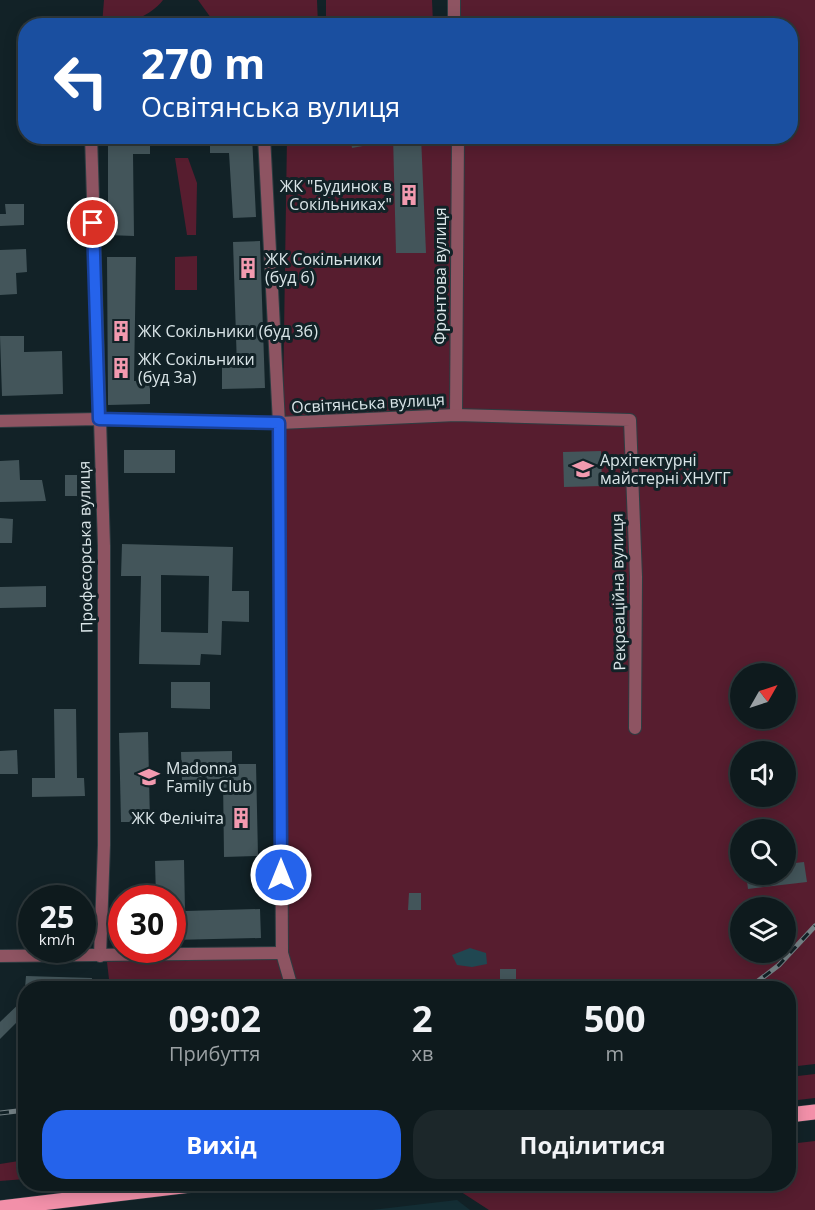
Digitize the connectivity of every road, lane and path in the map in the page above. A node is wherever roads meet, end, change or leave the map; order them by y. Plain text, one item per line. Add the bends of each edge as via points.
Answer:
1 (454, 0) edge
2 (454, 18) edge
3 (91, 144) edge
4 (264, 144) edge
5 (458, 144) edge
6 (456, 415) junction
7 (99, 419) junction
8 (630, 420) joint
9 (0, 421) edge
10 (279, 423) junction
11 (634, 728) dead end
12 (282, 953) junction
13 (0, 956) edge
14 (100, 956) junction
15 (289, 981) edge
16 (815, 1112) edge
17 (796, 1114) edge
18 (141, 1191) edge
19 (0, 1208) edge

1 - 2 street
3 - 7 street, Професорська вулиця
4 - 10 street
5 - 6 street, Фронтова вулиця
6 - 8 street, Освітянська вулиця
6 - 10 street, Освітянська вулиця
7 - 9 street, Освітянська вулиця
7 - 10 street, Освітянська вулиця
7 - 14 street, Професорська вулиця via 104,546
8 - 11 street, Рекреаційна вулиця via 636,577
10 - 12 street
12 - 14 street
12 - 15 street
13 - 14 street
16 - 17 main road
18 - 19 main road

